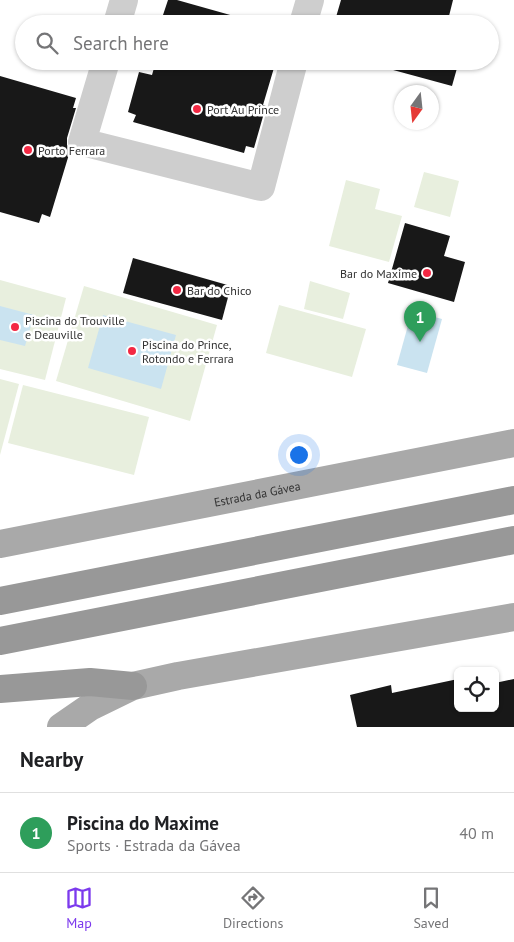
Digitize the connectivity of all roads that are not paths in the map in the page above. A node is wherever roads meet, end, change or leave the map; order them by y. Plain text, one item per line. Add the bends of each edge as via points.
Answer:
1 (124, 0) edge
2 (310, 0) edge
3 (120, 15) edge
4 (306, 15) edge
5 (103, 70) edge
6 (292, 70) edge
7 (514, 443) edge
8 (514, 500) edge
9 (514, 540) edge
10 (0, 544) edge
11 (0, 601) edge
12 (514, 617) edge
13 (0, 641) edge
14 (134, 686) junction
15 (0, 689) edge
16 (61, 727) edge

1 - 3 lane
2 - 4 lane
5 - 6 lane via 82,142 261,187
7 - 10 main road, Estrada da Gávea
8 - 11 highway
9 - 13 highway
12 - 14 main road
14 - 15 highway via 90,682
14 - 16 main road via 90,706

